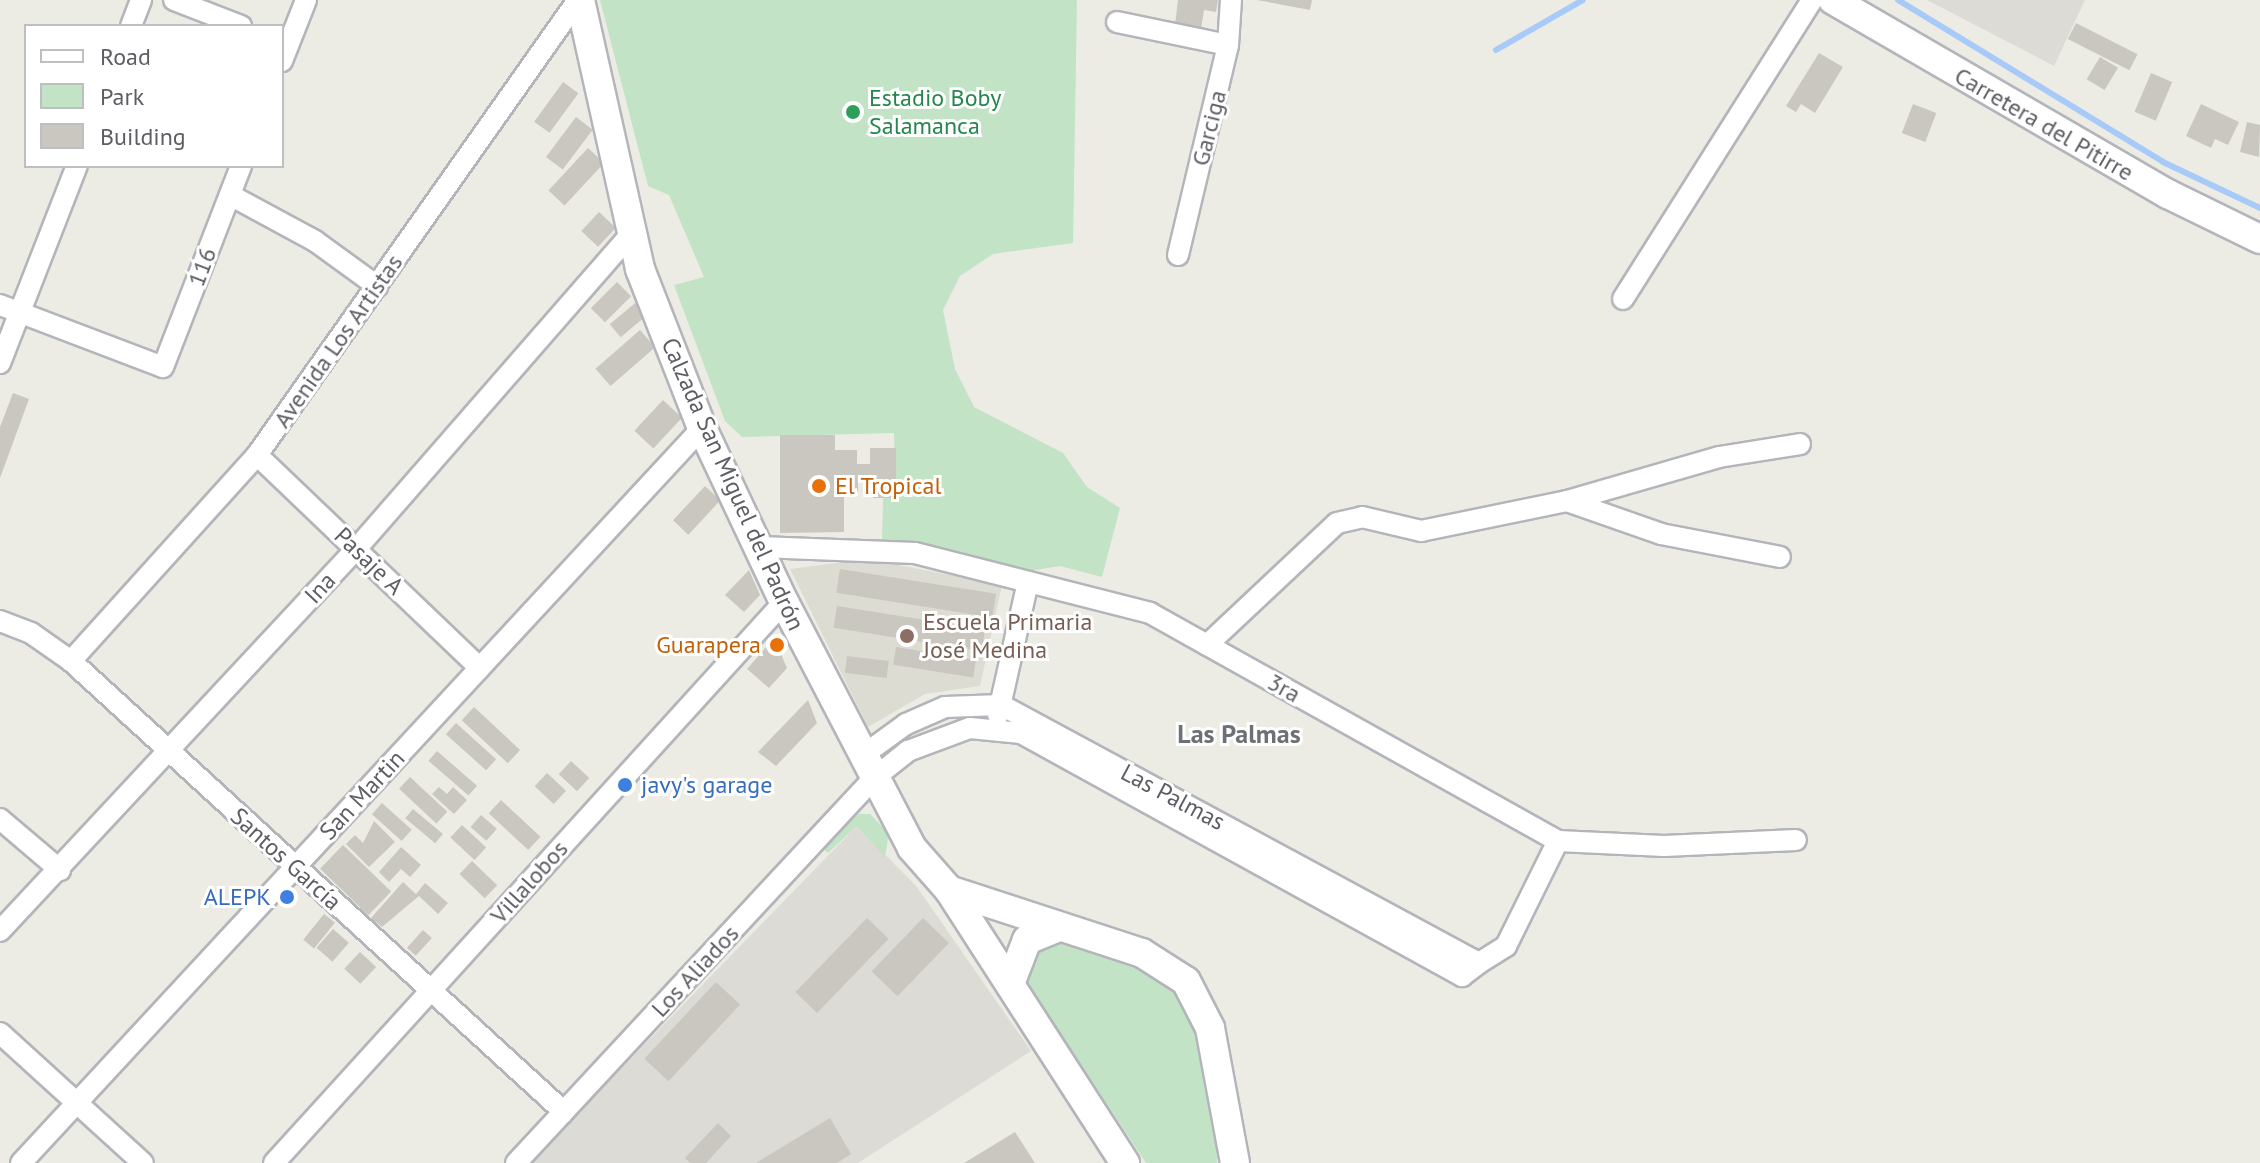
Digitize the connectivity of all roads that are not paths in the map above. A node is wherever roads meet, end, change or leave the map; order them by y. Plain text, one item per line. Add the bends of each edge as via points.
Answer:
1 (141, 0) edge
2 (174, 0) edge
3 (306, 0) edge
4 (579, 0) edge
5 (1231, 0) edge
6 (1812, 0) edge
7 (1833, 0) edge
8 (1117, 22) dead end
9 (132, 24) edge
10 (236, 24) edge
11 (1228, 45) junction
12 (284, 49) edge
13 (76, 168) edge
14 (240, 168) edge
15 (230, 195) junction
16 (630, 235) junction
17 (2260, 239) edge
18 (1178, 255) dead end
19 (377, 286) junction
20 (1623, 299) dead end
21 (0, 305) edge
22 (20, 312) junction
23 (0, 363) edge
24 (702, 428) junction
25 (1800, 444) dead end
26 (257, 455) junction
27 (1567, 501) junction
28 (760, 547) junction
29 (357, 548) junction
30 (1780, 557) dead end
31 (1028, 582) junction
32 (784, 602) junction
33 (0, 621) edge
34 (1207, 645) junction
35 (71, 661) junction
36 (480, 668) junction
37 (1001, 705) junction
38 (996, 727) junction
39 (171, 751) junction
40 (867, 767) junction
41 (0, 819) edge
42 (1796, 840) dead end
43 (1558, 841) junction
44 (293, 869) junction
45 (60, 870) junction
46 (949, 890) junction
47 (1056, 928) junction
48 (0, 931) edge
49 (1479, 963) junction
50 (1010, 984) junction
51 (433, 987) junction
52 (0, 1033) edge
53 (77, 1103) junction
54 (564, 1112) junction
55 (21, 1163) edge
56 (143, 1163) edge
57 (274, 1163) edge
58 (516, 1163) edge
59 (1125, 1163) edge
60 (1235, 1163) edge

1 - 9 street
2 - 10 street
3 - 12 street
4 - 16 main road, Calzada San Miguel del Padrón
4 - 19 street, Avenida Los Artistas
5 - 11 street, Garciga
6 - 20 street
7 - 17 main road, Carretera del Pitirre via 2154,186
8 - 11 street
11 - 18 street, Garciga
13 - 22 street
14 - 15 street, 116
15 - 19 street via 315,241
15 - 22 street, 116 via 163,367
16 - 24 main road, Calzada San Miguel del Padrón
16 - 29 street, Ina
19 - 26 street, Avenida Los Artistas
21 - 22 street
22 - 23 street
24 - 28 main road, Calzada San Miguel del Padrón
24 - 36 street, San Martin
25 - 27 street via 1719,457
26 - 29 street, Pasaje A
26 - 35 street, Avenida Los Artistas
27 - 30 street via 1661,534
27 - 34 street via 1421,531 1362,517 1337,523
28 - 31 street, 3ra via 873,547
28 - 32 main road, Calzada San Miguel del Padrón
29 - 36 street, Pasaje A
29 - 39 street, Ina
31 - 34 street, 3ra via 1150,613
31 - 37 street
32 - 40 main road, Calzada San Miguel del Padrón
32 - 51 street, Villalobos
33 - 35 street, Santos García via 31,633
34 - 43 street, 3ra
35 - 39 street, Santos García
36 - 44 street, San Martin
37 - 38 street
37 - 40 street via 945,707 906,724
37 - 49 street, Las Palmas
38 - 40 street, Las Palmas via 970,728
38 - 49 street, Las Palmas via 1021,733 1462,976
39 - 44 street, Santos García
39 - 45 street, Ina
40 - 46 main road, Calzada San Miguel del Padrón via 912,848
40 - 54 street, Los Aliados
41 - 45 street
42 - 43 street, 3ra via 1664,846
43 - 49 street via 1506,946
44 - 51 street, Santos García
44 - 53 street, San Martin
45 - 48 street, Ina
46 - 47 main road, Calzada San Miguel del Padrón
46 - 50 main road, Calzada San Miguel del Padrón
47 - 50 main road via 1027,940
47 - 60 main road, Calzada San Miguel del Padrón via 1142,953 1186,981 1210,1028
50 - 59 main road, Calzada San Miguel del Padrón
51 - 54 street, Santos García
51 - 57 street, Villalobos
52 - 53 street
53 - 55 street, San Martin
53 - 56 street
54 - 58 street, Los Aliados

